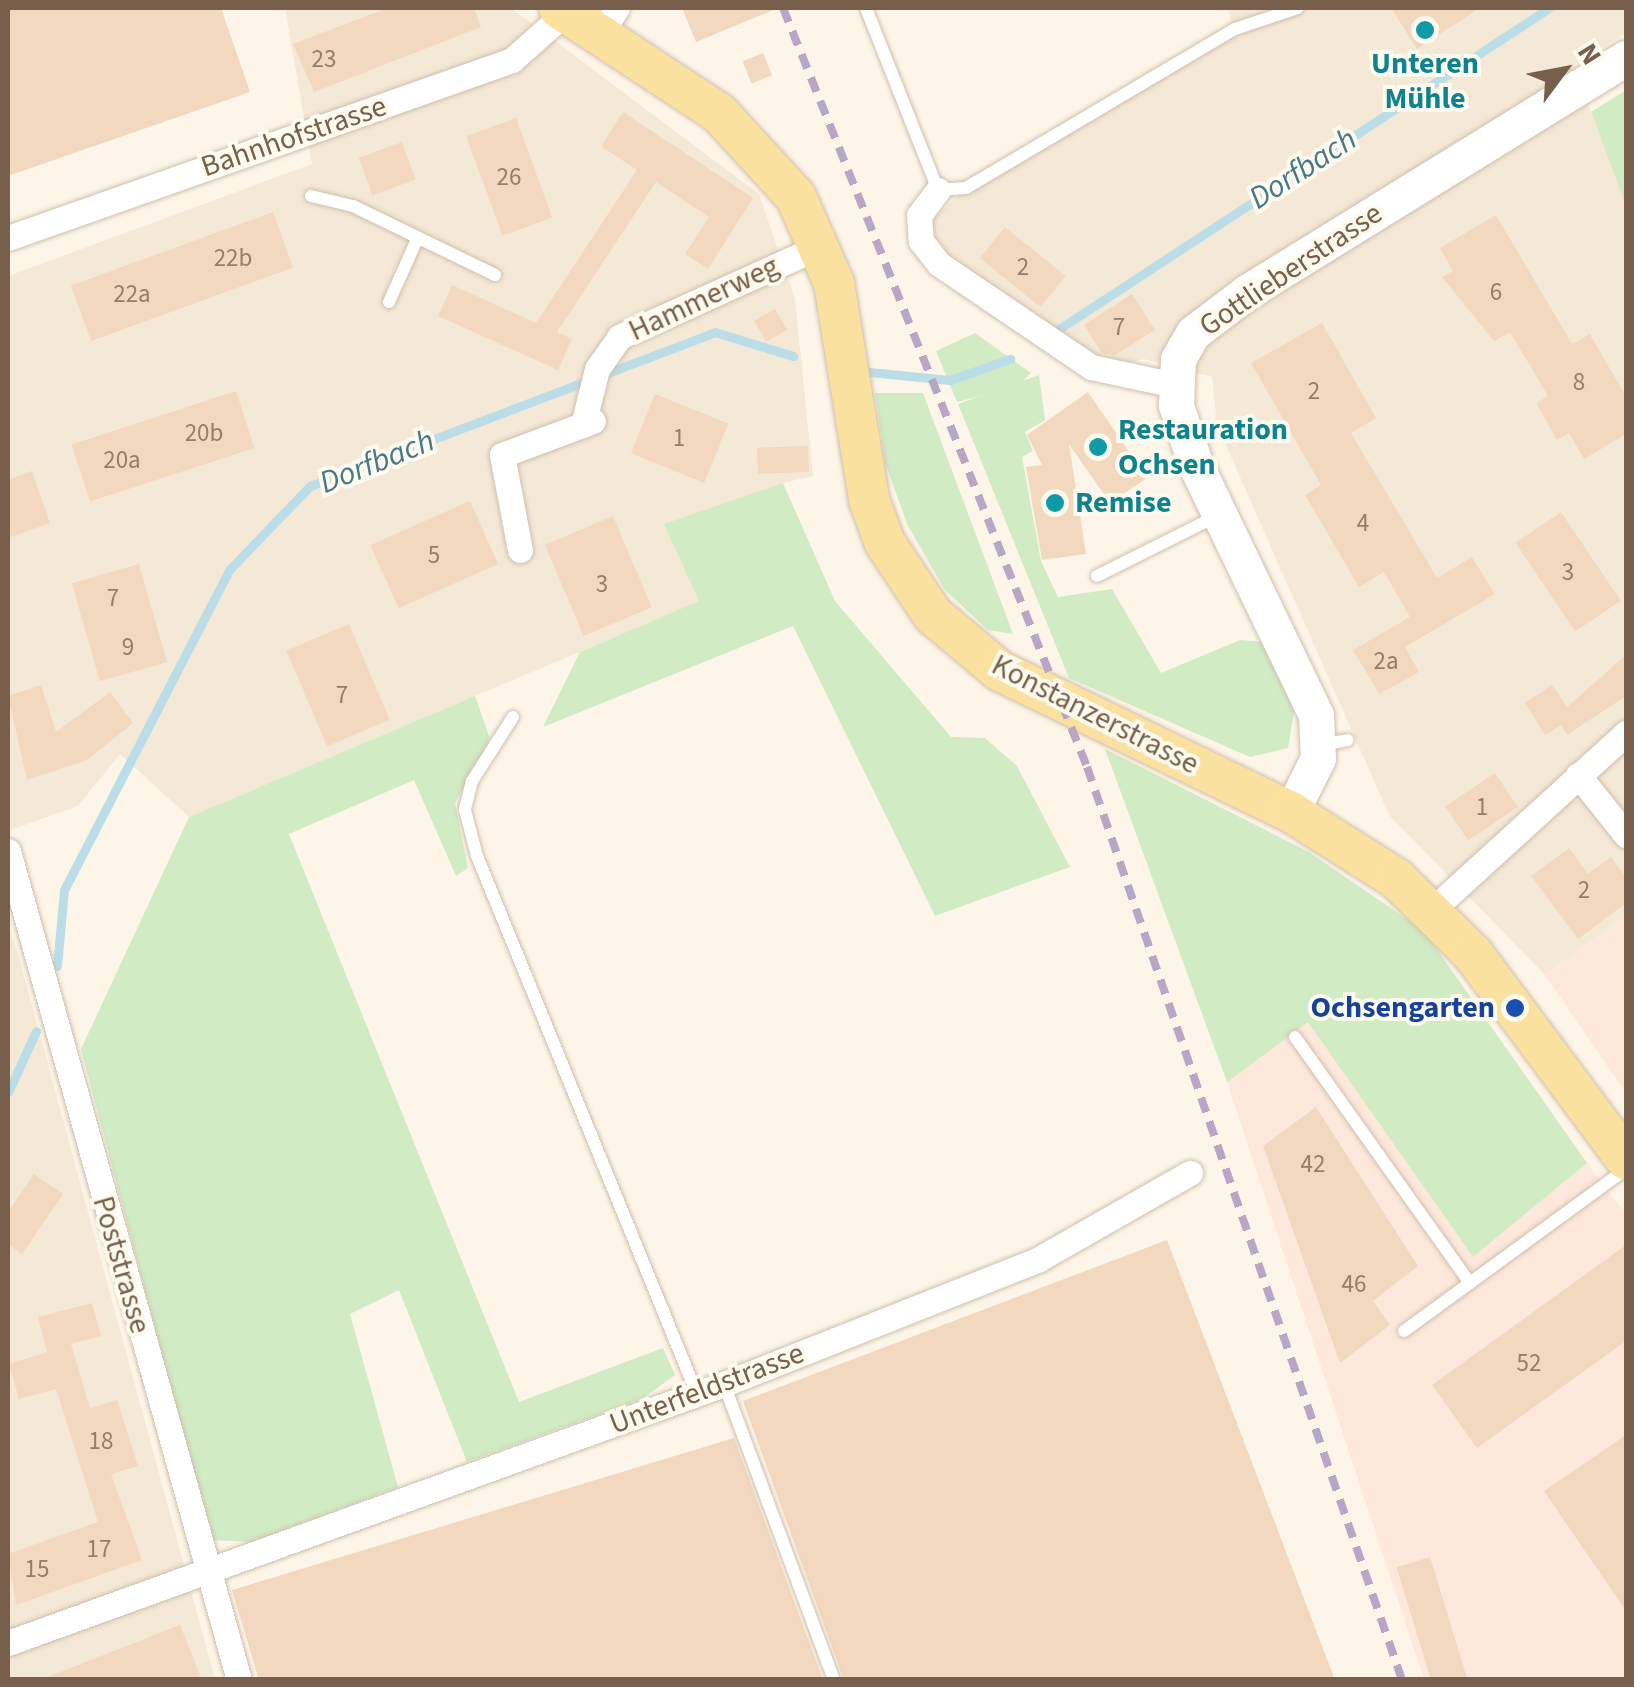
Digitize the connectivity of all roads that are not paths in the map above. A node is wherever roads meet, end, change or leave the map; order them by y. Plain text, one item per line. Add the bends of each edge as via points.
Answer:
1 (866, 8) edge
2 (1298, 8) edge
3 (562, 10) edge
4 (608, 21) edge
5 (1626, 58) edge
6 (938, 190) junction
7 (311, 196) dead end
8 (8, 238) edge
9 (416, 242) junction
10 (821, 246) junction
11 (495, 275) dead end
12 (389, 302) dead end
13 (1175, 385) junction
14 (1219, 514) junction
15 (520, 550) dead end
16 (1097, 576) dead end
17 (513, 717) dead end
18 (1626, 733) edge
19 (1578, 775) junction
20 (1291, 812) junction
21 (1626, 835) edge
22 (8, 850) edge
23 (1432, 910) junction
24 (1295, 1037) dead end
25 (1626, 1158) edge
26 (1626, 1170) edge
27 (1190, 1172) dead end
28 (1470, 1283) junction
29 (1404, 1331) dead end
30 (724, 1384) junction
31 (696, 1394) junction
32 (208, 1572) junction
33 (8, 1644) edge
34 (239, 1680) edge
35 (834, 1680) edge

1 - 6 lane
2 - 6 lane via 1236,30 966,188
3 - 4 main road, Konstanzerstrasse
3 - 8 street, Bahnhofstrasse via 512,60
4 - 10 main road, Konstanzerstrasse via 739,129 784,180
5 - 13 street, Gottlieberstrasse via 1214,314 1178,359
6 - 13 street via 919,216 921,241 939,264 1091,368
7 - 9 lane via 354,206
9 - 11 lane
9 - 12 lane
10 - 15 street, Hammerweg via 619,338 597,369 588,423 502,454
10 - 20 main road, Konstanzerstrasse via 885,543 965,646 1039,693
13 - 14 street via 1179,421
14 - 16 lane
14 - 20 street via 1334,743
17 - 31 lane via 472,780 466,810 477,856
18 - 19 street
19 - 21 street
19 - 23 street
20 - 23 main road, Konstanzerstrasse
22 - 32 street, Poststrasse
23 - 25 main road, Konstanzerstrasse
24 - 28 lane
26 - 28 lane
27 - 30 street, Unterfeldstrasse via 1039,1260
28 - 29 lane
30 - 31 street, Unterfeldstrasse
30 - 35 lane
31 - 32 street, Unterfeldstrasse
32 - 33 street, Unterfeldstrasse
32 - 34 street, Poststrasse

